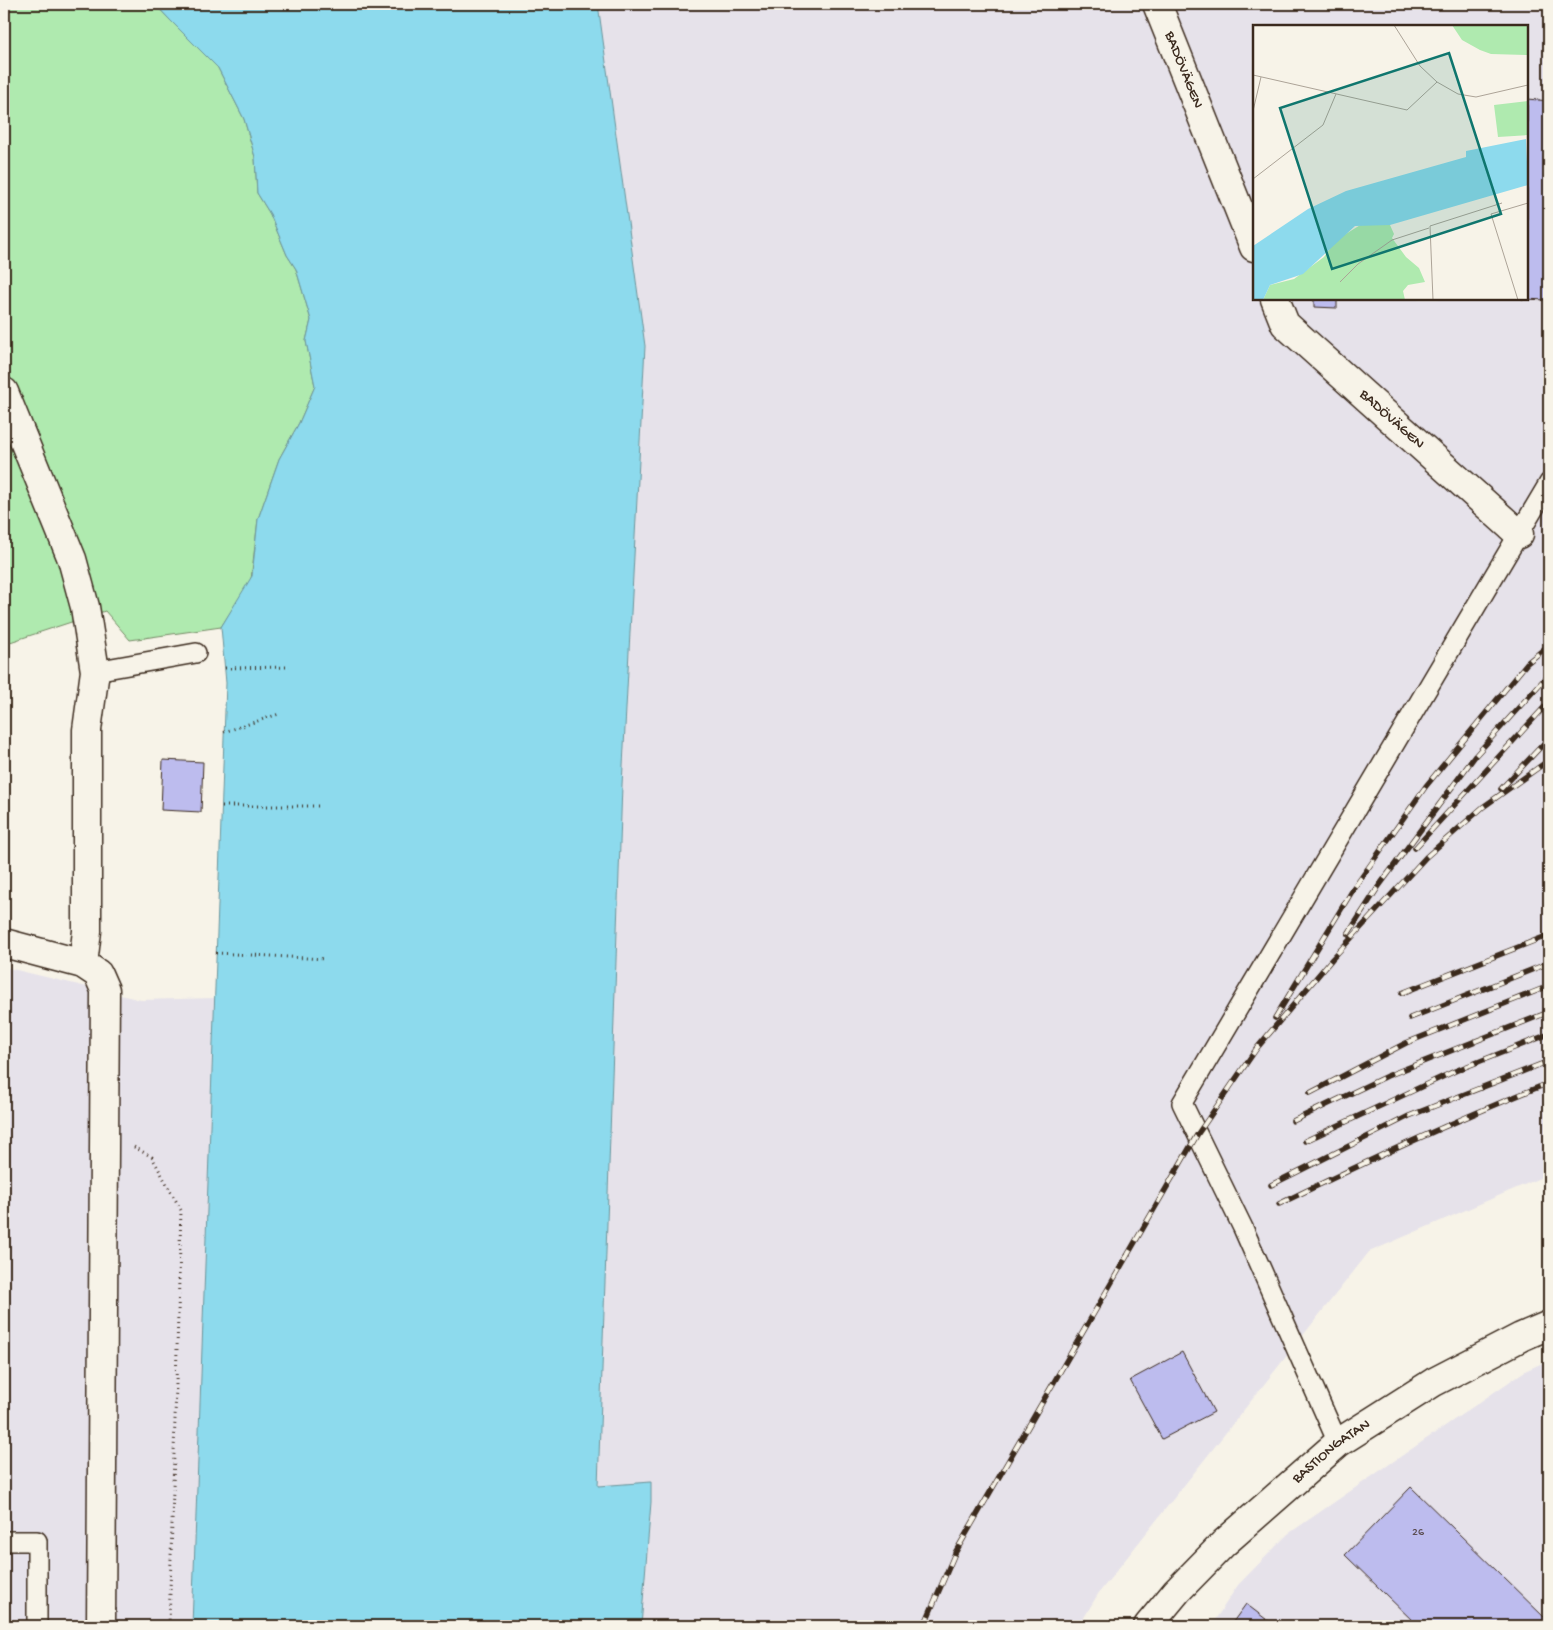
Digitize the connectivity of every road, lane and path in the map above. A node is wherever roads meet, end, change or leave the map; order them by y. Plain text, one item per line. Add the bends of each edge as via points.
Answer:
1 (1156, 4) edge
2 (1253, 245) edge
3 (1275, 300) edge
4 (4, 392) edge
5 (1549, 483) edge
6 (1519, 534) junction
7 (196, 653) dead end
8 (290, 667) dead end
9 (225, 668) dead end
10 (95, 671) junction
11 (279, 714) dead end
12 (224, 732) dead end
13 (222, 806) dead end
14 (320, 806) dead end
15 (4, 943) edge
16 (216, 953) dead end
17 (325, 959) dead end
18 (83, 964) junction
19 (103, 1130) junction
20 (1549, 1325) edge
21 (1338, 1443) junction
22 (4, 1540) edge
23 (37, 1626) edge
24 (101, 1626) edge
25 (169, 1626) edge
26 (1148, 1626) edge

1 - 2 street, BADÖVÄGEN
3 - 6 street, BADÖVÄGEN via 1285,324
4 - 10 street via 72,559 86,606
5 - 6 lane
6 - 21 lane via 1182,1103 1243,1228
7 - 10 lane
8 - 9 path
10 - 18 street via 87,730 88,931
11 - 12 path
13 - 14 path
15 - 18 street
16 - 17 path
18 - 19 street via 98,974 105,990
19 - 24 street
19 - 25 path via 152,1157 181,1210
20 - 21 street, BASTIONGATAN via 1434,1382
21 - 26 street, BASTIONGATAN via 1224,1543
22 - 23 lane via 37,1541

